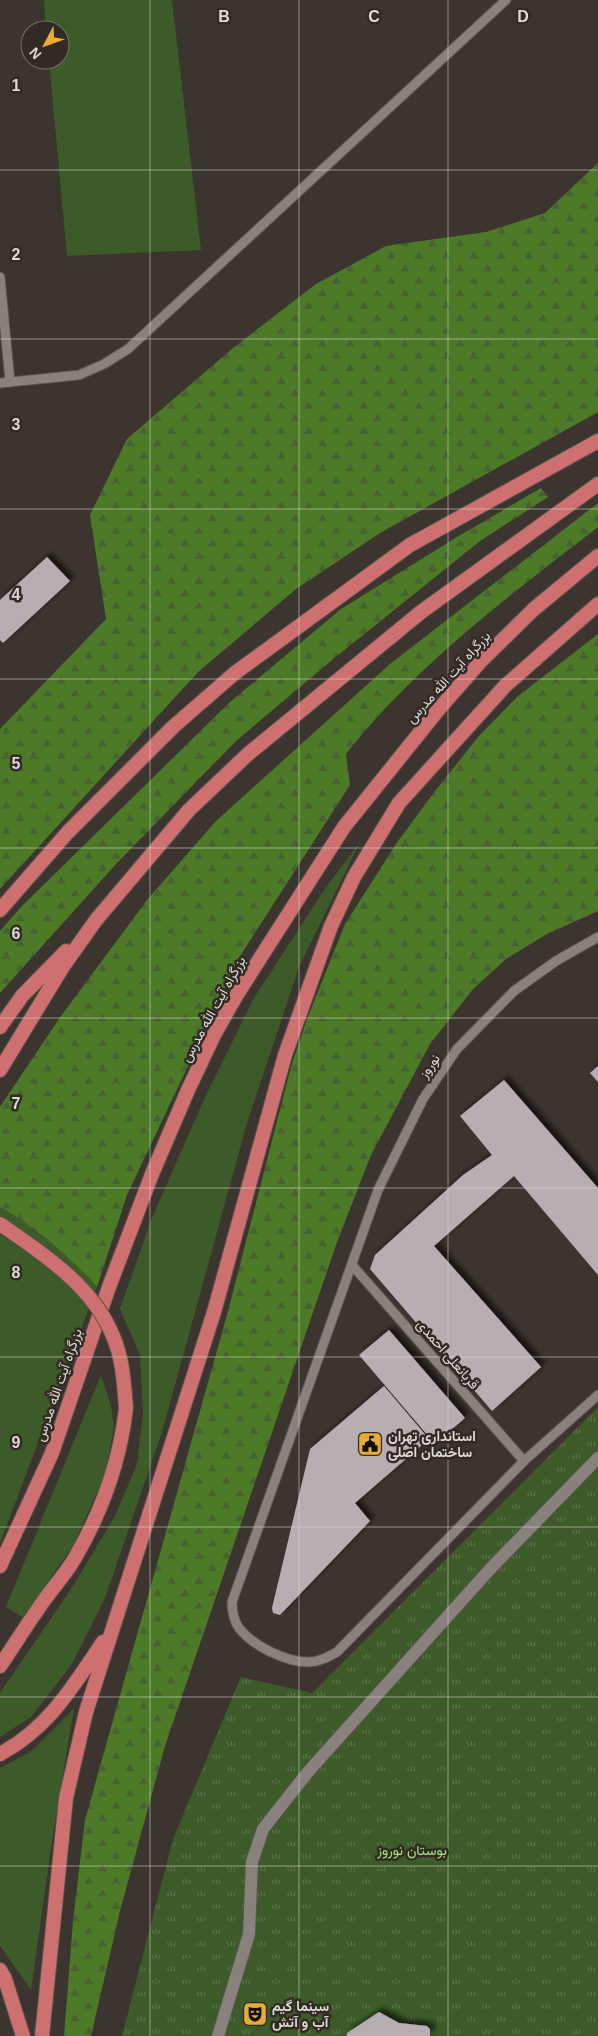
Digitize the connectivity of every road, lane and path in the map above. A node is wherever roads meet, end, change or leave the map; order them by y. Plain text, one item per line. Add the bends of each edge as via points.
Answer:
1 (506, 0) edge
2 (0, 277) edge
3 (10, 382) junction
4 (0, 383) edge
5 (598, 440) edge
6 (598, 484) edge
7 (598, 556) edge
8 (598, 604) edge
9 (0, 910) edge
10 (96, 920) junction
11 (598, 937) edge
12 (0, 1027) edge
13 (0, 1070) edge
14 (0, 1224) edge
15 (352, 1265) junction
16 (598, 1395) edge
17 (598, 1458) edge
18 (524, 1461) junction
19 (0, 1566) edge
20 (111, 1631) junction
21 (0, 1666) edge
22 (0, 1754) edge
23 (0, 1970) edge
24 (23, 2036) edge
25 (42, 2036) edge
26 (218, 2036) edge

1 - 3 lane via 128,349 79,375
2 - 3 lane
3 - 4 lane
5 - 9 highway via 410,545 235,673 174,726 68,832
6 - 10 highway via 421,612 248,754 190,810
7 - 19 highway, بزرگراه آیت الله مدرس via 534,609 481,661 438,710 344,827 236,996 214,1034 148,1182 52,1453
8 - 20 highway via 505,686 449,747 399,803 354,877 331,926 285,1055 214,1312
10 - 12 highway via 22,996
10 - 13 highway via 62,968
11 - 15 lane, نوروز via 556,960 514,991 457,1049 424,1099 378,1190
14 - 21 highway, bridge via 54,1262 103,1317 119,1355 126,1408 108,1491 96,1518 75,1558
15 - 18 lane, قربانعلی احمدی
15 - 18 lane, نوروز via 232,1602 232,1613 239,1628 255,1642 294,1660 309,1662 337,1652
16 - 18 lane
17 - 26 street via 491,1568 308,1773 263,1829 252,1862 249,1934
20 - 22 highway via 63,1702 30,1734
20 - 25 highway via 86,1712 66,1798
23 - 24 highway

